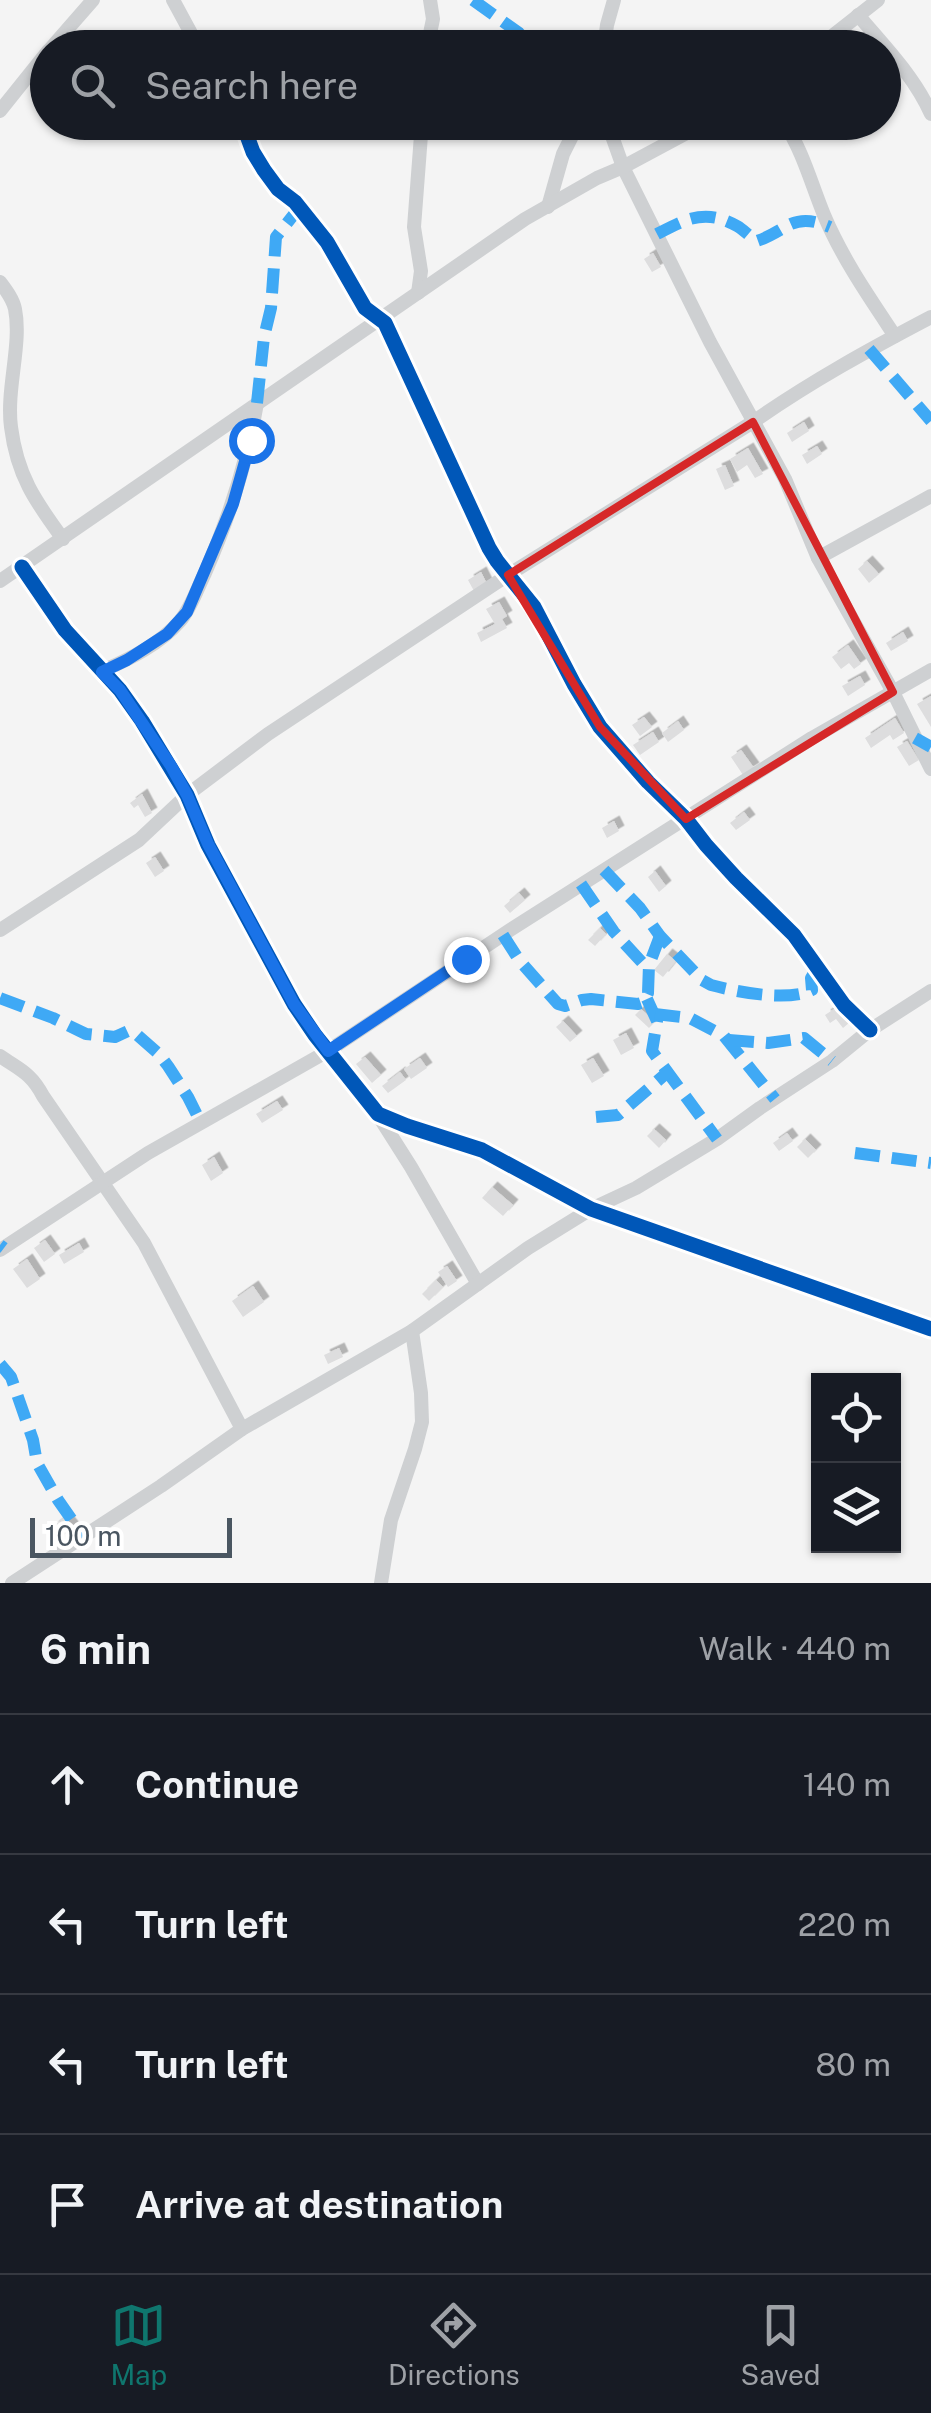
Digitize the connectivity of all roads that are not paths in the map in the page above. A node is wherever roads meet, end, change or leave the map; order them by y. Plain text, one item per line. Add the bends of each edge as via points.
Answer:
1 (93, 0) edge
2 (173, 0) edge
3 (430, 0) edge
4 (614, 0) edge
5 (878, 0) edge
6 (858, 15) junction
7 (66, 30) edge
8 (189, 30) edge
9 (431, 30) edge
10 (606, 30) edge
11 (839, 30) edge
12 (871, 30) edge
13 (901, 65) edge
14 (30, 72) edge
15 (1, 107) edge
16 (931, 114) edge
17 (249, 140) edge
18 (421, 140) edge
19 (570, 140) edge
20 (613, 140) edge
21 (674, 140) edge
22 (794, 140) edge
23 (623, 167) junction
24 (548, 207) junction
25 (0, 282) edge
26 (418, 293) junction
27 (931, 317) edge
28 (379, 318) junction
29 (895, 336) junction
30 (257, 403) junction
31 (753, 422) junction
32 (931, 496) edge
33 (63, 539) junction
34 (818, 558) junction
35 (22, 567) junction
36 (508, 575) junction
37 (0, 581) edge
38 (931, 670) edge
39 (102, 672) junction
40 (893, 692) junction
41 (931, 769) edge
42 (187, 795) junction
43 (686, 818) junction
44 (0, 930) edge
45 (931, 991) edge
46 (870, 1030) junction
47 (328, 1051) junction
48 (0, 1056) edge
49 (378, 1114) junction
50 (102, 1184) junction
51 (591, 1209) junction
52 (0, 1250) edge
53 (478, 1284) junction
54 (931, 1329) edge
55 (412, 1330) junction
56 (242, 1428) junction
57 (12, 1583) edge
58 (381, 1583) edge

1 - 7 street
2 - 8 street
3 - 9 street
4 - 10 street
5 - 6 street
6 - 11 street
6 - 12 street
13 - 16 street
14 - 15 street
17 - 28 street via 264,170 327,242 365,308
18 - 26 street via 414,227
19 - 24 street
20 - 23 street
21 - 23 street
22 - 29 street via 840,248
23 - 24 street
23 - 31 street
24 - 26 street
25 - 33 street via 15,309 10,412 16,453 25,484
26 - 28 street
27 - 29 street
28 - 30 street
28 - 36 street
29 - 31 street
30 - 33 street
30 - 39 street via 233,504 187,612 167,634
31 - 34 street
31 - 36 street
32 - 34 street
33 - 35 street
34 - 40 street
35 - 37 street
35 - 39 street
36 - 42 street
36 - 43 street via 534,607 600,727
38 - 40 street
39 - 42 street via 142,721
40 - 41 street
40 - 43 street
42 - 44 street via 138,840
42 - 47 street via 294,1004
43 - 46 street
43 - 47 street
45 - 46 street
46 - 51 street via 717,1140
47 - 49 street
47 - 50 street
48 - 50 street via 36,1083
49 - 51 street via 482,1150
49 - 53 street
50 - 52 street
50 - 56 street via 144,1243
51 - 53 street
51 - 54 street
53 - 55 street
55 - 56 street
55 - 58 street via 422,1422 394,1507
56 - 57 street

